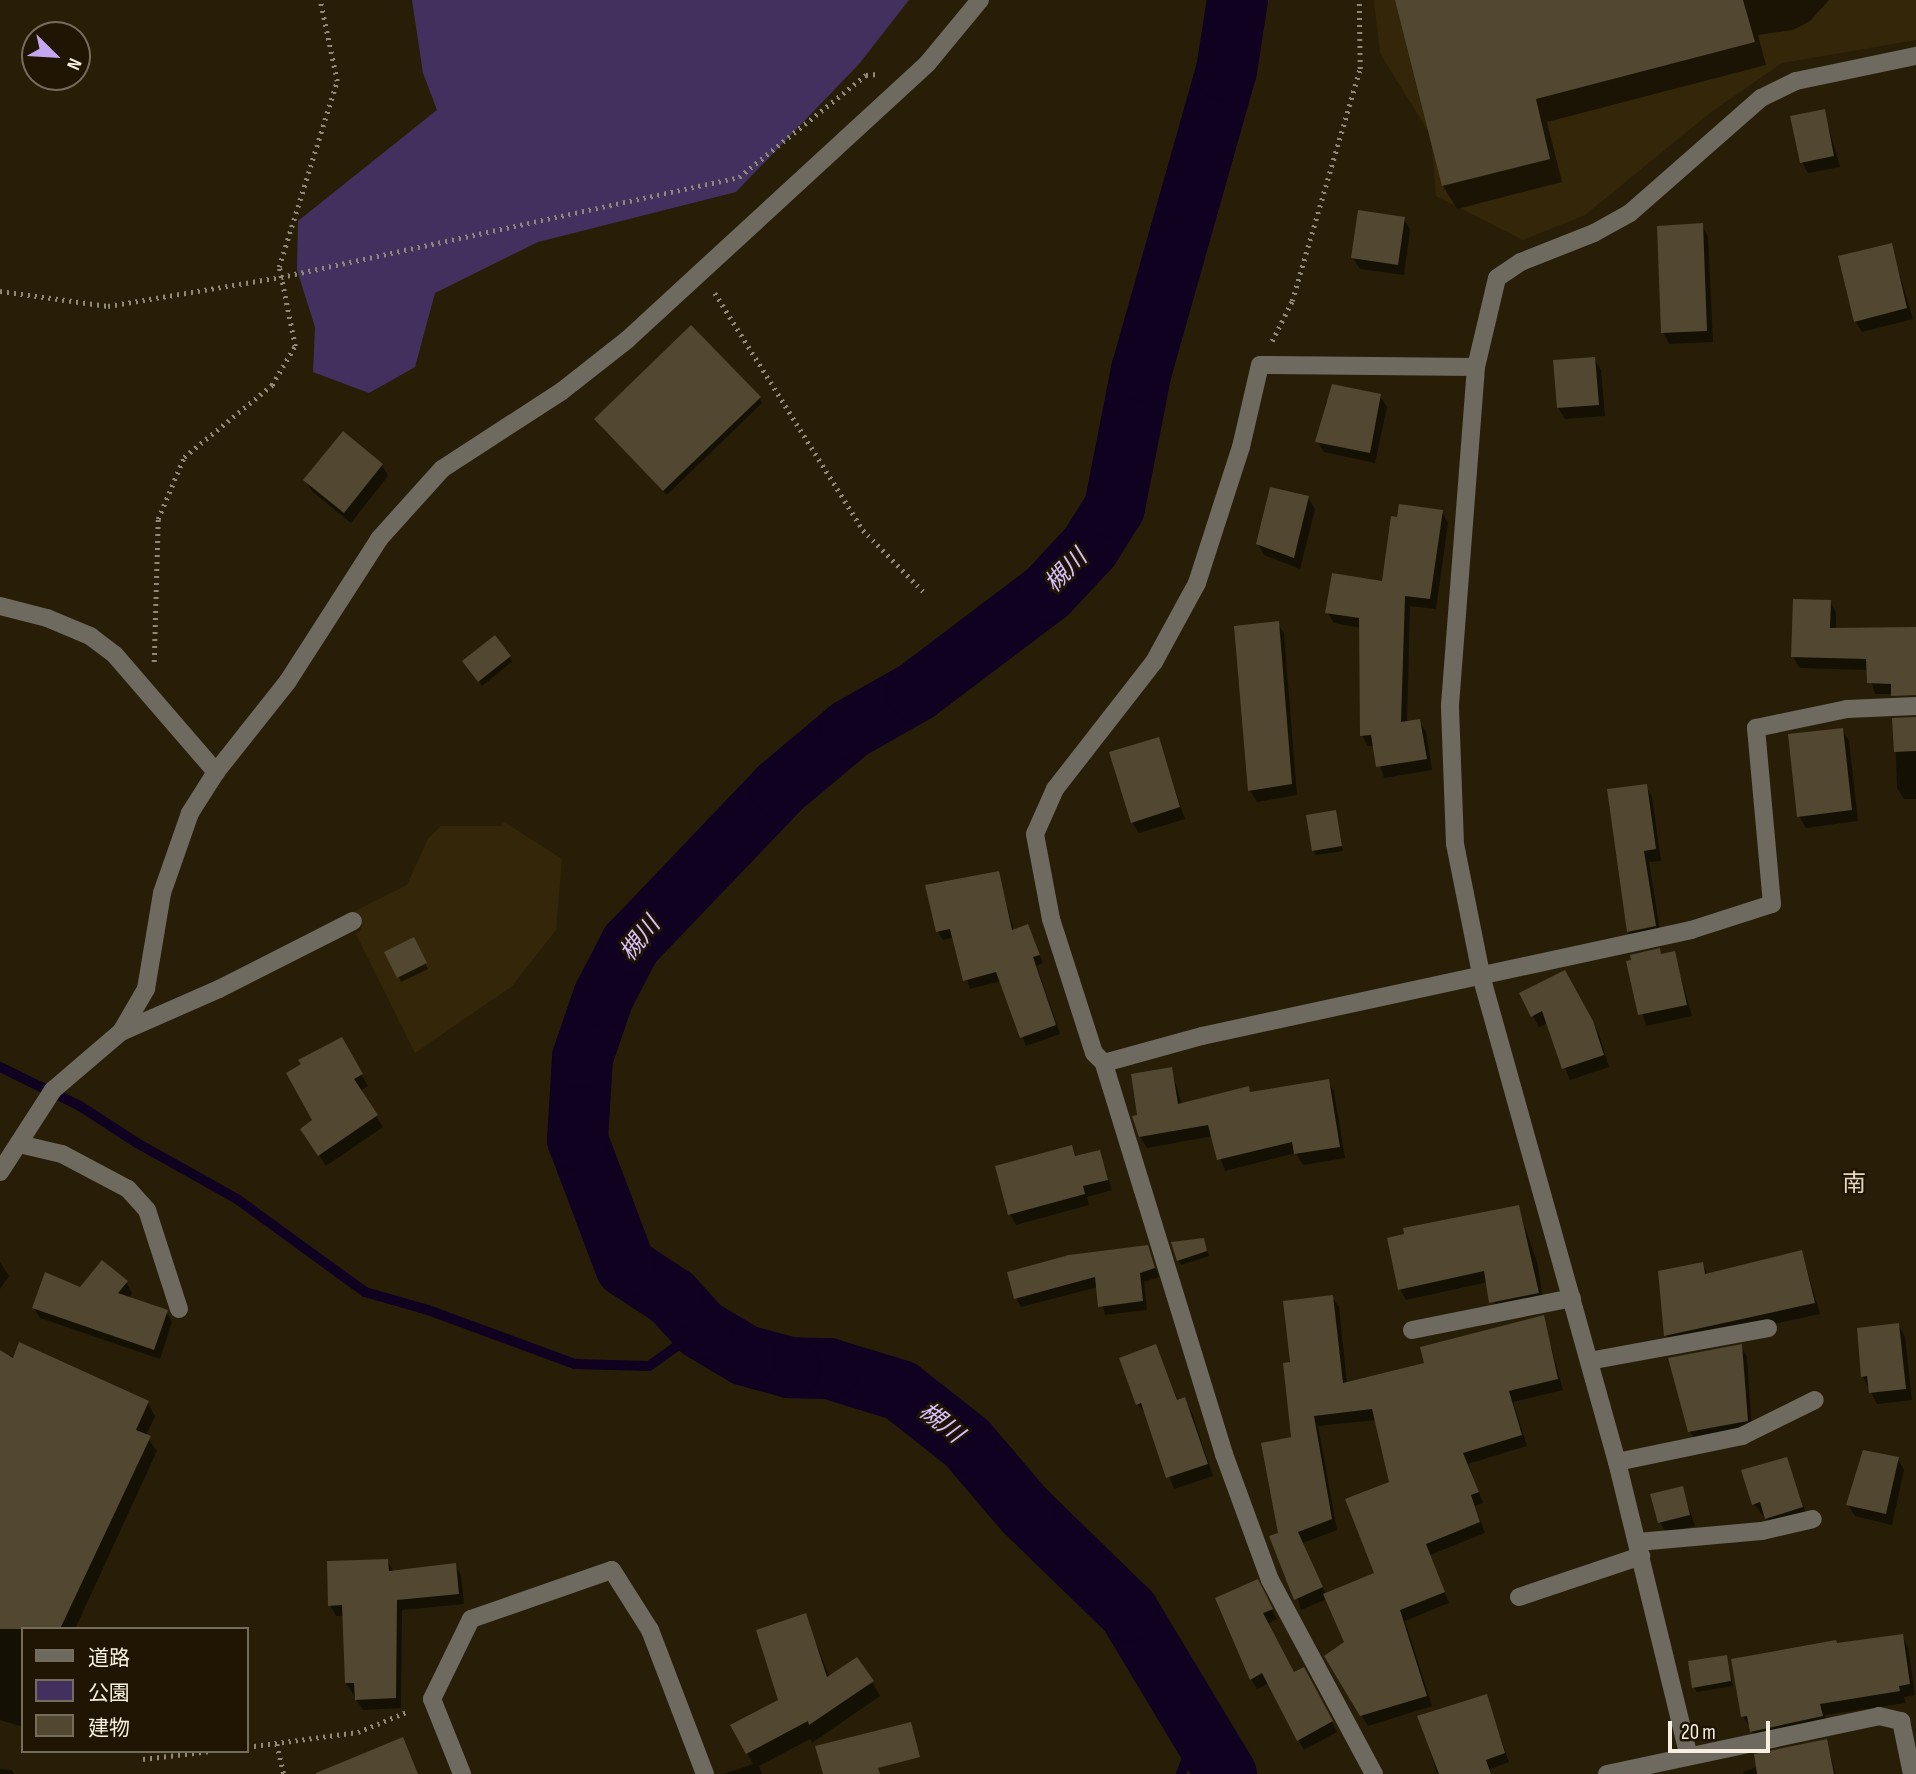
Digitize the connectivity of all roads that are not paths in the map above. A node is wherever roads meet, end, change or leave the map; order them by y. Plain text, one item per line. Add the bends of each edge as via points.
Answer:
1 (980, 0) edge
2 (1916, 56) edge
3 (1476, 367) junction
4 (0, 606) edge
5 (1916, 706) edge
6 (216, 772) junction
7 (353, 921) dead end
8 (1482, 978) junction
9 (121, 1031) junction
10 (1104, 1063) junction
11 (19, 1144) junction
12 (0, 1172) edge
13 (1572, 1298) junction
14 (179, 1309) dead end
15 (1768, 1328) dead end
16 (1412, 1331) dead end
17 (1589, 1361) junction
18 (1815, 1400) dead end
19 (1617, 1462) junction
20 (1813, 1519) dead end
21 (1640, 1549) junction
22 (1519, 1597) dead end
23 (1688, 1753) junction
24 (462, 1774) edge
25 (705, 1774) edge
26 (1374, 1774) edge
27 (1606, 1774) edge
28 (1912, 1774) edge

1 - 6 street via 920,71 628,339 562,391 442,469 379,538 288,681
2 - 3 street via 1796,81 1761,98 1630,213 1521,262 1497,278
3 - 8 street via 1450,705 1455,844
3 - 10 street via 1260,365 1241,447 1197,583 1154,662 1055,789 1035,834 1051,919 1094,1053
4 - 6 street via 90,636 115,655
5 - 8 street via 1847,709 1756,728 1773,904 1691,930
6 - 9 street via 190,813 162,893 146,989
7 - 9 street via 219,989
8 - 10 street via 1202,1036
8 - 13 street
9 - 11 street via 53,1090
10 - 26 street via 1224,1454 1270,1580
11 - 12 street
11 - 14 street via 62,1154 128,1189 147,1210
13 - 16 street
13 - 17 street
15 - 17 street
17 - 19 street
18 - 19 street via 1742,1436
19 - 21 street
20 - 21 street
21 - 22 street
21 - 23 street
23 - 27 street
23 - 28 street via 1880,1717 1900,1721
24 - 25 street via 432,1699 471,1619 612,1570 650,1630

